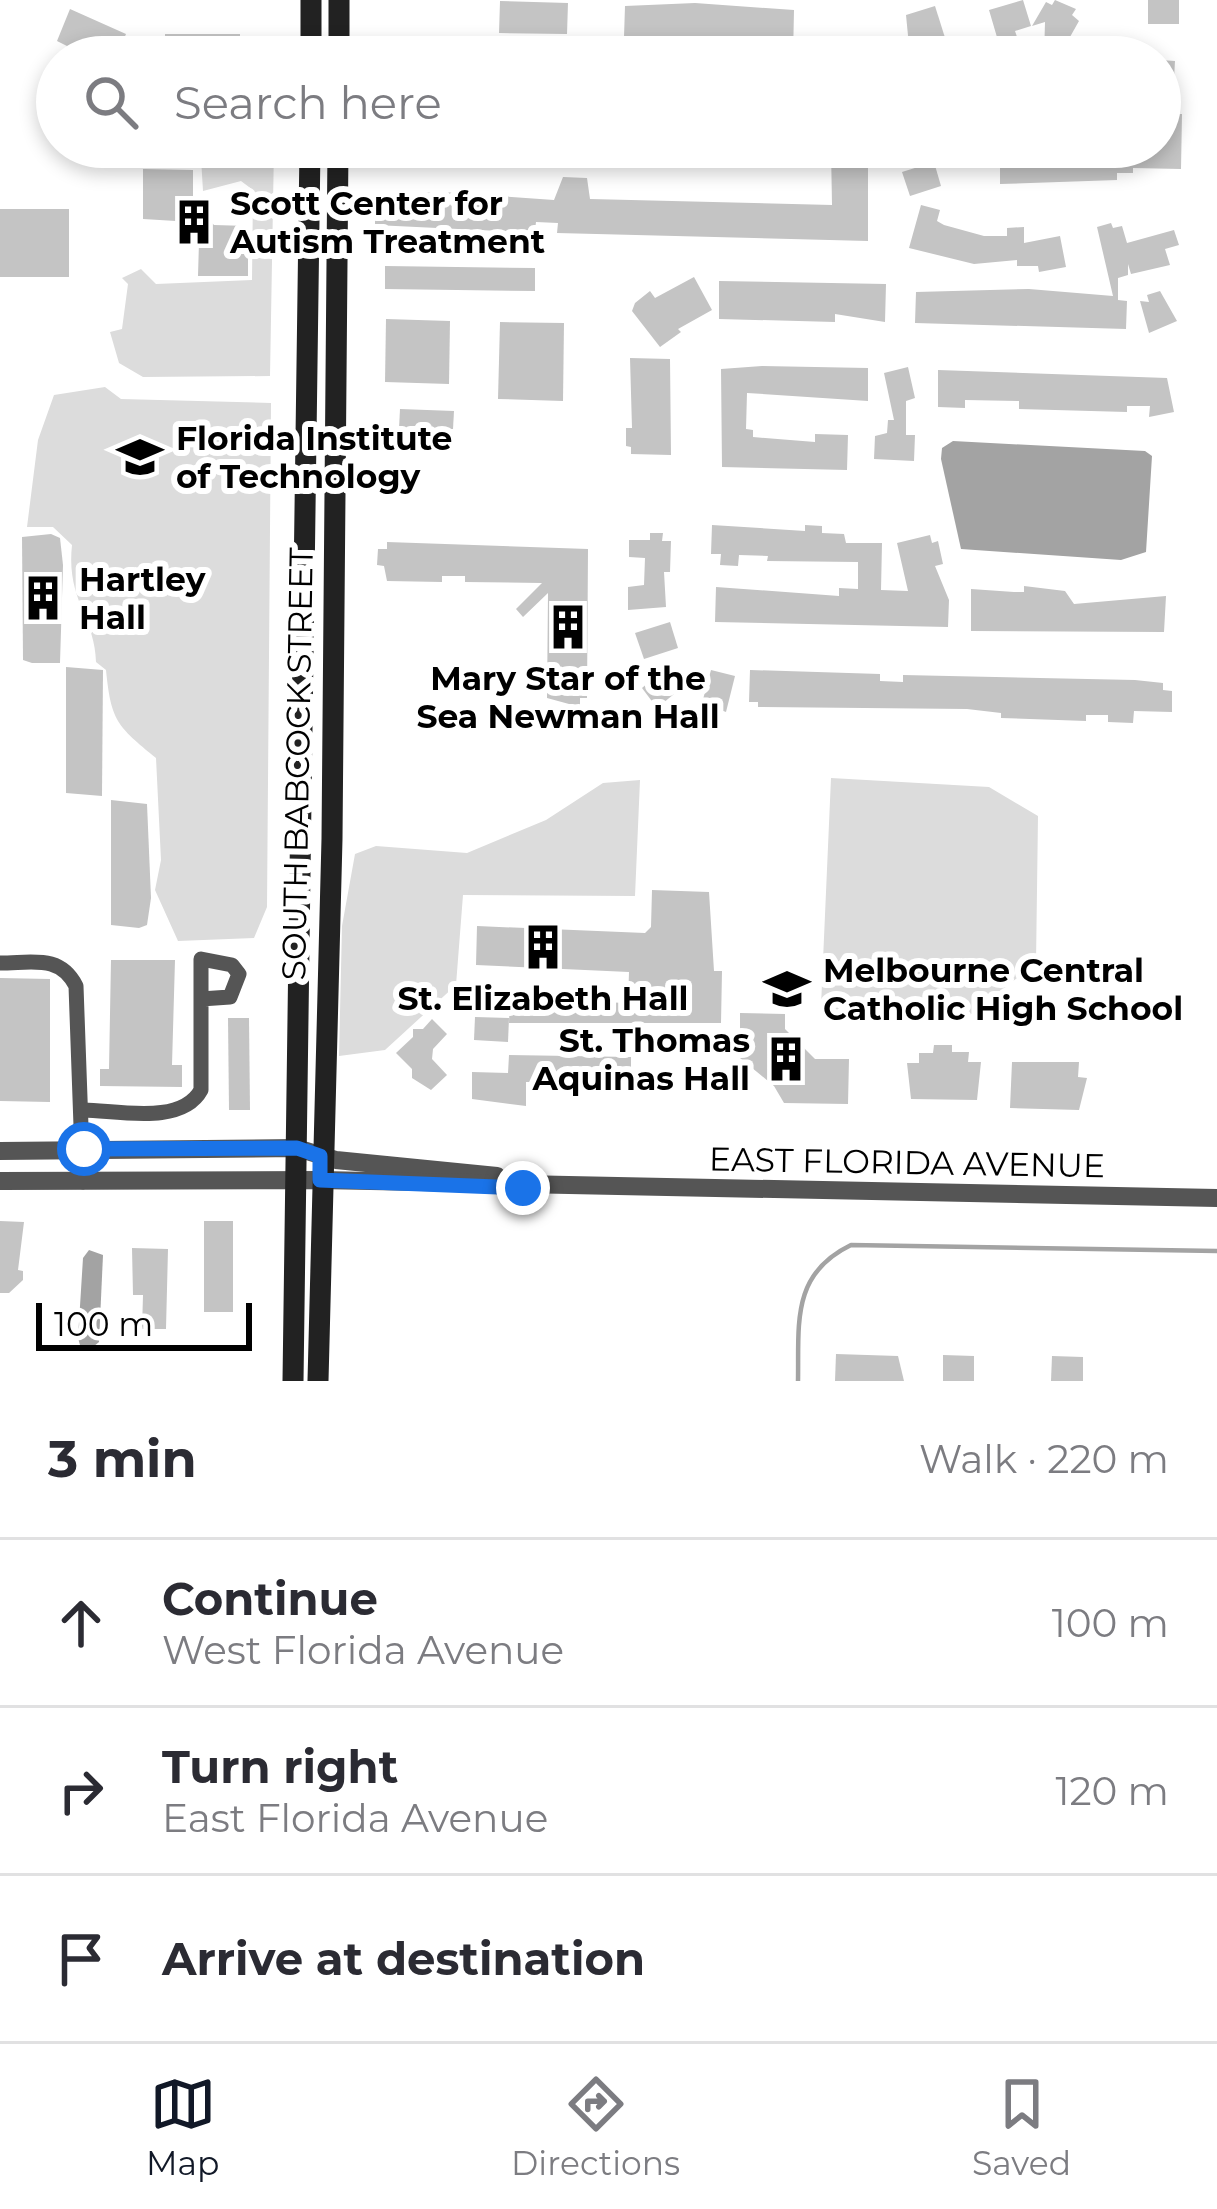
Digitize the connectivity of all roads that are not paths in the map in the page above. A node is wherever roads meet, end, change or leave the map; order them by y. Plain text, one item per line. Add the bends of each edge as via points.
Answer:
1 (311, 0) edge
2 (339, 0) edge
3 (311, 36) edge
4 (341, 36) edge
5 (310, 168) edge
6 (338, 168) edge
7 (0, 963) edge
8 (201, 998) dead end
9 (84, 1110) junction
10 (297, 1148) junction
11 (84, 1149) junction
12 (0, 1151) edge
13 (320, 1156) junction
14 (309, 1180) junction
15 (0, 1181) edge
16 (83, 1182) junction
17 (595, 1185) junction
18 (1217, 1198) edge
19 (293, 1381) edge
20 (318, 1381) edge

1 - 3 main road
2 - 4 main road
5 - 10 main road, SOUTH BABCOCK STREET
6 - 13 main road, SOUTH BABCOCK STREET via 332,839
7 - 9 street via 54,962 68,970 76,986
8 - 9 street via 202,1090 194,1104 176,1112
9 - 11 street
10 - 11 street, EAST FLORIDA AVENUE
10 - 13 street, EAST FLORIDA AVENUE
10 - 14 main road, SOUTH BABCOCK STREET
11 - 12 street, EAST FLORIDA AVENUE
11 - 16 street
13 - 14 main road, SOUTH BABCOCK STREET
13 - 17 street, EAST FLORIDA AVENUE
14 - 16 street, EAST FLORIDA AVENUE
14 - 17 street, EAST FLORIDA AVENUE
14 - 19 main road, SOUTH BABCOCK STREET
14 - 20 main road, SOUTH BABCOCK STREET
15 - 16 street, EAST FLORIDA AVENUE
17 - 18 street, EAST FLORIDA AVENUE

